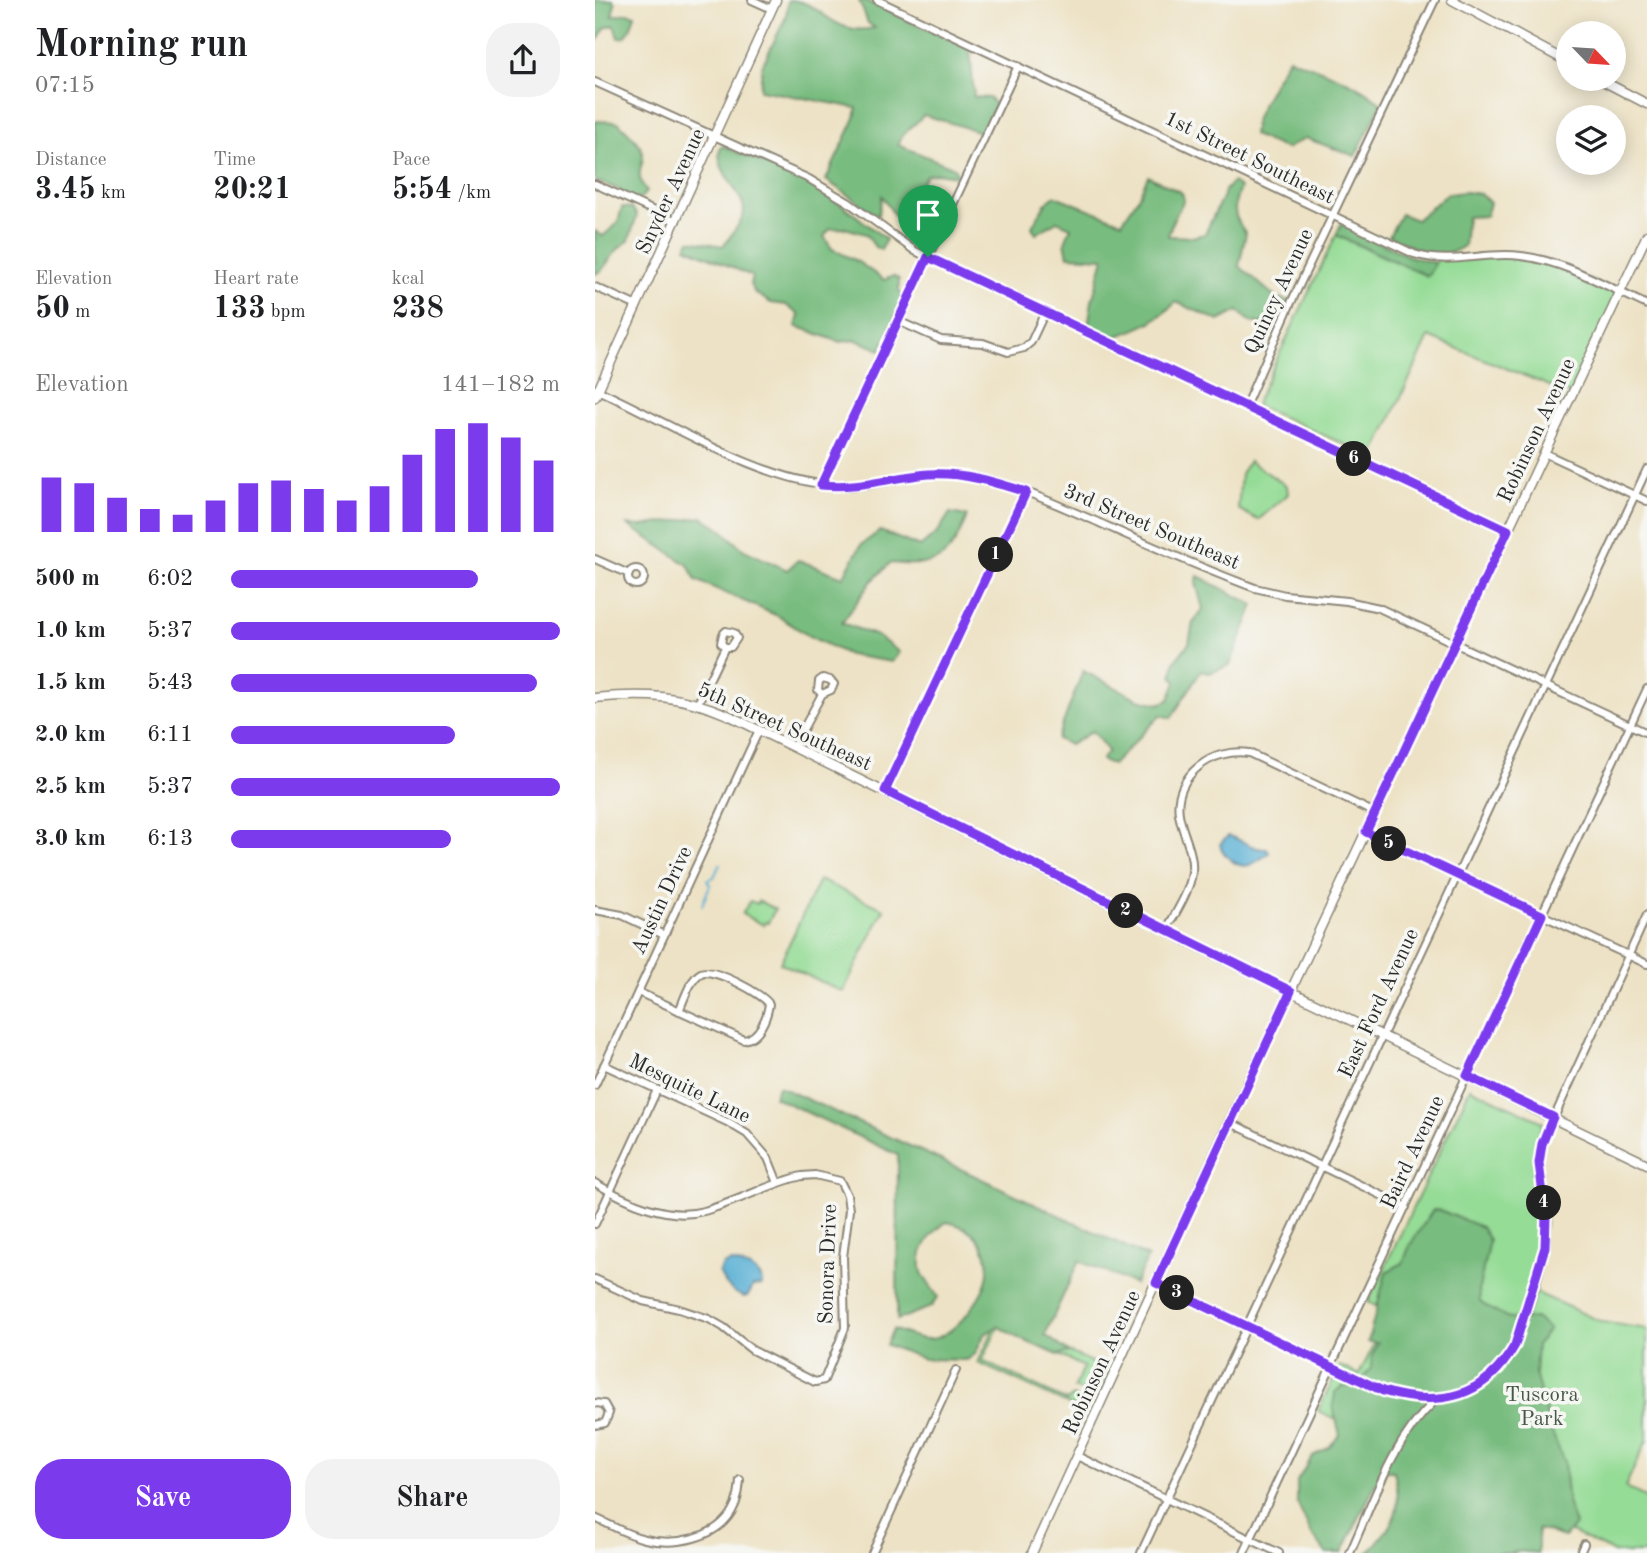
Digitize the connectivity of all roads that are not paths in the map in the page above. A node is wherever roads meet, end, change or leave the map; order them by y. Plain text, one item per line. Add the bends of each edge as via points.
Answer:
1 (752, 0) edge
2 (776, 0) edge
3 (877, 0) edge
4 (1435, 0) edge
5 (1452, 0) edge
6 (772, 9) junction
7 (1556, 56) edge
8 (1018, 65) junction
9 (595, 82) edge
10 (1622, 91) edge
11 (1647, 104) edge
12 (715, 135) junction
13 (595, 184) edge
14 (1332, 216) junction
15 (675, 221) junction
16 (1647, 235) edge
17 (928, 257) junction
18 (595, 287) edge
19 (1620, 293) junction
20 (1647, 305) edge
21 (637, 306) junction
22 (1045, 312) junction
23 (898, 321) junction
24 (596, 392) edge
25 (1244, 407) junction
26 (1544, 453) junction
27 (1647, 468) edge
28 (821, 485) junction
29 (1026, 492) junction
30 (1635, 496) junction
31 (1647, 501) edge
32 (1508, 530) junction
33 (595, 559) edge
34 (629, 574) dead end
35 (1455, 643) junction
36 (725, 647) dead end
37 (1546, 686) junction
38 (1647, 689) edge
39 (822, 694) dead end
40 (595, 698) edge
41 (698, 703) junction
42 (1630, 725) junction
43 (759, 730) junction
44 (1647, 733) edge
45 (794, 747) junction
46 (885, 791) junction
47 (1375, 813) junction
48 (1366, 832) junction
49 (1457, 877) junction
50 (595, 910) edge
51 (1542, 915) junction
52 (1647, 915) edge
53 (1166, 931) junction
54 (664, 934) junction
55 (1628, 956) junction
56 (1647, 964) edge
57 (1291, 991) junction
58 (638, 992) junction
59 (679, 1011) junction
60 (1383, 1035) junction
61 (604, 1065) junction
62 (1467, 1076) junction
63 (595, 1085) edge
64 (657, 1090) junction
65 (1553, 1117) junction
66 (1229, 1122) junction
67 (1647, 1164) edge
68 (1321, 1166) junction
69 (595, 1183) edge
70 (778, 1183) junction
71 (610, 1191) junction
72 (1406, 1207) junction
73 (595, 1224) edge
74 (595, 1279) edge
75 (1156, 1283) junction
76 (1247, 1326) junction
77 (1331, 1366) junction
78 (956, 1370) dead end
79 (1436, 1401) junction
80 (595, 1403) edge
81 (595, 1424) edge
82 (1077, 1456) junction
83 (740, 1480) dead end
84 (1166, 1499) junction
85 (595, 1518) edge
86 (1251, 1539) junction
87 (1584, 1544) dead end
88 (871, 1553) edge
89 (1032, 1553) edge
90 (1141, 1553) edge
91 (1244, 1553) edge
92 (1279, 1553) edge
93 (1350, 1553) edge
94 (1580, 1553) edge

1 - 6 street
2 - 6 main road, Snyder Avenue
3 - 8 street, 1st Street Southeast
4 - 14 street, Quincy Avenue
5 - 7 main road
6 - 12 main road, Snyder Avenue
8 - 14 street, 1st Street Southeast
8 - 17 street
9 - 12 street
10 - 11 main road
12 - 15 main road, Snyder Avenue
12 - 17 street via 821,185
13 - 15 street
14 - 19 street, 1st Street Southeast via 1426,257 1531,257
14 - 25 street, Quincy Avenue
15 - 21 main road, Snyder Avenue
16 - 19 main road, Robinson Avenue
17 - 22 street
17 - 23 street
18 - 21 street
19 - 20 street, 1st Street Southeast
19 - 26 main road, Robinson Avenue
21 - 24 main road, Snyder Avenue
22 - 23 street via 1031,342 1008,352 982,343 941,340
22 - 25 street
23 - 28 street
24 - 28 street, 3rd Street Southeast via 769,471
25 - 32 street
26 - 30 street
26 - 32 main road, Robinson Avenue
27 - 30 street, East Ford Avenue
28 - 29 street, 3rd Street Southeast via 950,474
29 - 35 street, 3rd Street Southeast via 1255,588 1369,605
29 - 46 street
30 - 31 street
30 - 37 street, East Ford Avenue
32 - 35 main road, Robinson Avenue
33 - 34 street
35 - 37 street, 3rd Street Southeast
35 - 47 main road, Robinson Avenue
36 - 41 street
37 - 42 street, 3rd Street Southeast
37 - 49 street, East Ford Avenue
38 - 42 street, Baird Avenue
39 - 45 street
40 - 41 main road, 5th Street Southeast via 656,695
41 - 43 main road, 5th Street Southeast
42 - 44 street, 3rd Street Southeast
42 - 51 street, Baird Avenue
43 - 45 main road, 5th Street Southeast
43 - 54 street, Austin Drive
45 - 46 main road, 5th Street Southeast
46 - 53 main road, 5th Street Southeast
47 - 48 main road, Robinson Avenue
47 - 53 street via 1249,753 1212,757 1192,772 1181,791 1178,813 1191,852 1192,874
48 - 49 street
48 - 57 main road, Robinson Avenue
49 - 51 street
49 - 60 street, East Ford Avenue
50 - 54 street via 622,915
51 - 55 street
51 - 62 street, Baird Avenue
52 - 55 street
53 - 57 main road, 5th Street Southeast
54 - 58 street, Austin Drive
55 - 56 street
55 - 65 street
57 - 60 main road, 5th Street Southeast
57 - 66 main road, Robinson Avenue
58 - 59 street
58 - 61 street, Austin Drive
59 - 59 street via 750,1040 769,1004 750,989 709,971 694,980
60 - 62 main road, 5th Street Southeast
60 - 68 street, East Ford Avenue
61 - 63 street, Austin Drive
61 - 64 street, Mesquite Lane
62 - 65 main road, 5th Street Southeast
62 - 72 street, Baird Avenue
64 - 70 street, Mesquite Lane via 747,1134 768,1158
64 - 71 street
65 - 67 main road, 5th Street Southeast
65 - 79 street via 1539,1163 1545,1247 1515,1345 1490,1377
66 - 68 street
66 - 75 main road, Robinson Avenue
68 - 72 street
68 - 76 street, East Ford Avenue
69 - 71 street
70 - 71 street via 704,1211 681,1214 663,1212
70 - 74 street, Sonora Drive via 808,1175 840,1181 847,1195 845,1328 824,1380 815,1382 752,1350 709,1319 643,1301
71 - 73 street
72 - 77 street, Baird Avenue
75 - 76 street
75 - 82 main road, Robinson Avenue
76 - 77 street
76 - 84 street, East Ford Avenue
77 - 79 street via 1383,1391
77 - 86 street, Baird Avenue
78 - 88 street
79 - 93 street via 1407,1432
80 - 81 street via 604,1404 609,1413 605,1423
82 - 84 street
82 - 89 main road, Robinson Avenue
83 - 85 street via 737,1502 728,1517 685,1541 643,1539
84 - 86 street
84 - 90 street, East Ford Avenue
86 - 91 street, Baird Avenue
86 - 92 street
87 - 94 street

